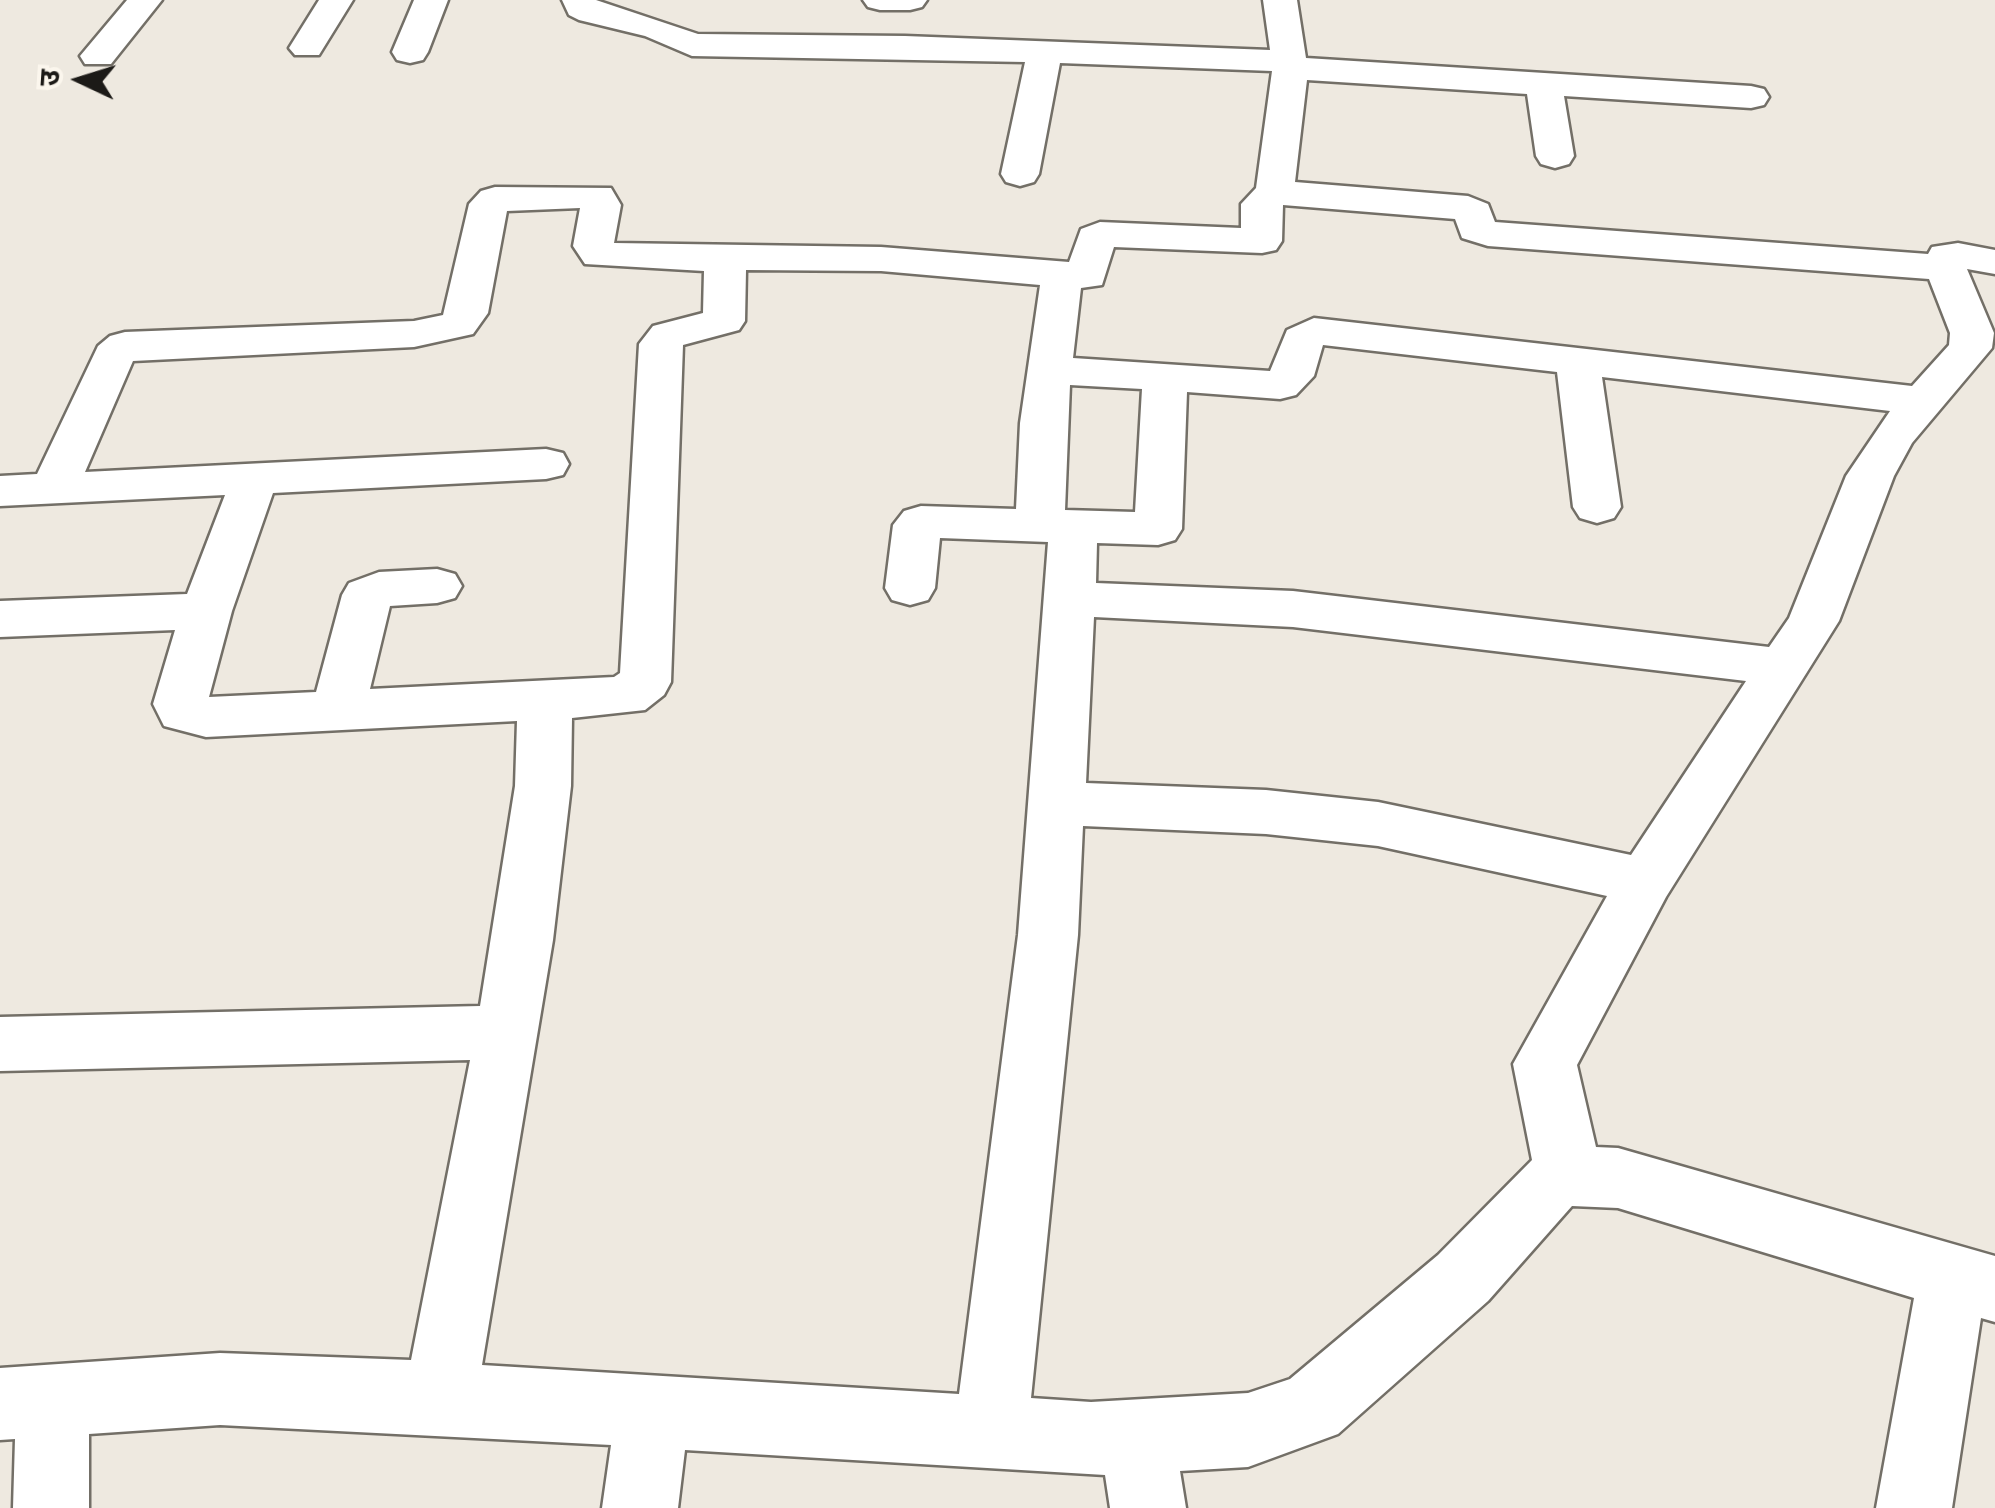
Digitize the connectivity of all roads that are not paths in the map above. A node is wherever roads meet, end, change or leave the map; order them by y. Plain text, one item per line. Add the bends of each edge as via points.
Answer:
1 (146, 0) edge
2 (336, 0) edge
3 (431, 0) edge
4 (579, 0) edge
5 (880, 0) edge
6 (910, 0) edge
7 (1280, 0) edge
8 (307, 48) dead end
9 (1045, 50) junction
10 (410, 52) dead end
11 (98, 56) dead end
12 (1290, 64) junction
13 (1543, 82) junction
14 (1751, 98) dead end
15 (1555, 156) dead end
16 (1020, 174) dead end
17 (1276, 190) junction
18 (731, 258) junction
19 (1970, 265) edge
20 (1062, 274) junction
21 (1577, 358) junction
22 (1051, 370) junction
23 (1165, 377) junction
24 (1921, 401) junction
25 (546, 464) dead end
26 (254, 480) junction
27 (54, 488) junction
28 (0, 491) edge
29 (1596, 507) dead end
30 (1057, 526) junction
31 (436, 586) dead end
32 (910, 588) dead end
33 (1072, 599) junction
34 (206, 611) junction
35 (0, 620) edge
36 (1783, 667) junction
37 (545, 701) junction
38 (338, 711) junction
39 (1056, 803) junction
40 (1645, 881) junction
41 (507, 1032) junction
42 (0, 1044) edge
43 (1569, 1176) junction
44 (1974, 1283) edge
45 (26, 1401) edge
46 (438, 1402) junction
47 (653, 1412) junction
48 (991, 1433) junction
49 (1137, 1437) junction
50 (51, 1508) edge
51 (640, 1508) edge
52 (1148, 1508) edge
53 (1914, 1508) edge

1 - 11 street
2 - 8 street
3 - 10 street
4 - 9 street via 591,13 692,45
5 - 6 street
7 - 12 street
9 - 12 street
9 - 16 street
12 - 13 street
12 - 17 street
13 - 14 street
13 - 15 street
17 - 19 street via 1468,208 1476,229 1488,234
17 - 20 street via 1261,204 1262,241 1100,234 1090,273
18 - 20 street via 881,259
18 - 27 street via 600,255 593,246 601,204 596,196 496,199 489,204 467,314 458,326 414,334 126,345 114,355
18 - 37 street via 722,266 724,321 668,335 661,344 645,682 626,696
19 - 24 street via 1973,340
20 - 22 street
21 - 23 street via 1314,332 1302,340 1292,376 1280,385
21 - 24 street
21 - 29 street
22 - 23 street
22 - 30 street via 1041,437
23 - 30 street via 1158,529
24 - 36 street via 1870,476 1812,621
25 - 26 street
26 - 27 street
26 - 34 street
27 - 28 street
30 - 32 street via 922,522
30 - 33 street
31 - 38 street via 366,594
33 - 36 street via 1292,609
33 - 39 street
34 - 35 street
34 - 38 street via 183,712 206,718
36 - 40 street
37 - 38 street
37 - 41 street via 543,786
39 - 40 street via 1378,824
39 - 48 street via 1048,935
40 - 43 street via 1546,1064
41 - 42 street
41 - 46 street
43 - 44 street via 1618,1178
43 - 49 street via 1548,1184 1463,1278 1312,1408 1248,1430
44 - 53 street
45 - 46 street via 220,1389
45 - 50 street
46 - 47 street
47 - 48 street
47 - 51 street
48 - 49 street
49 - 52 street

